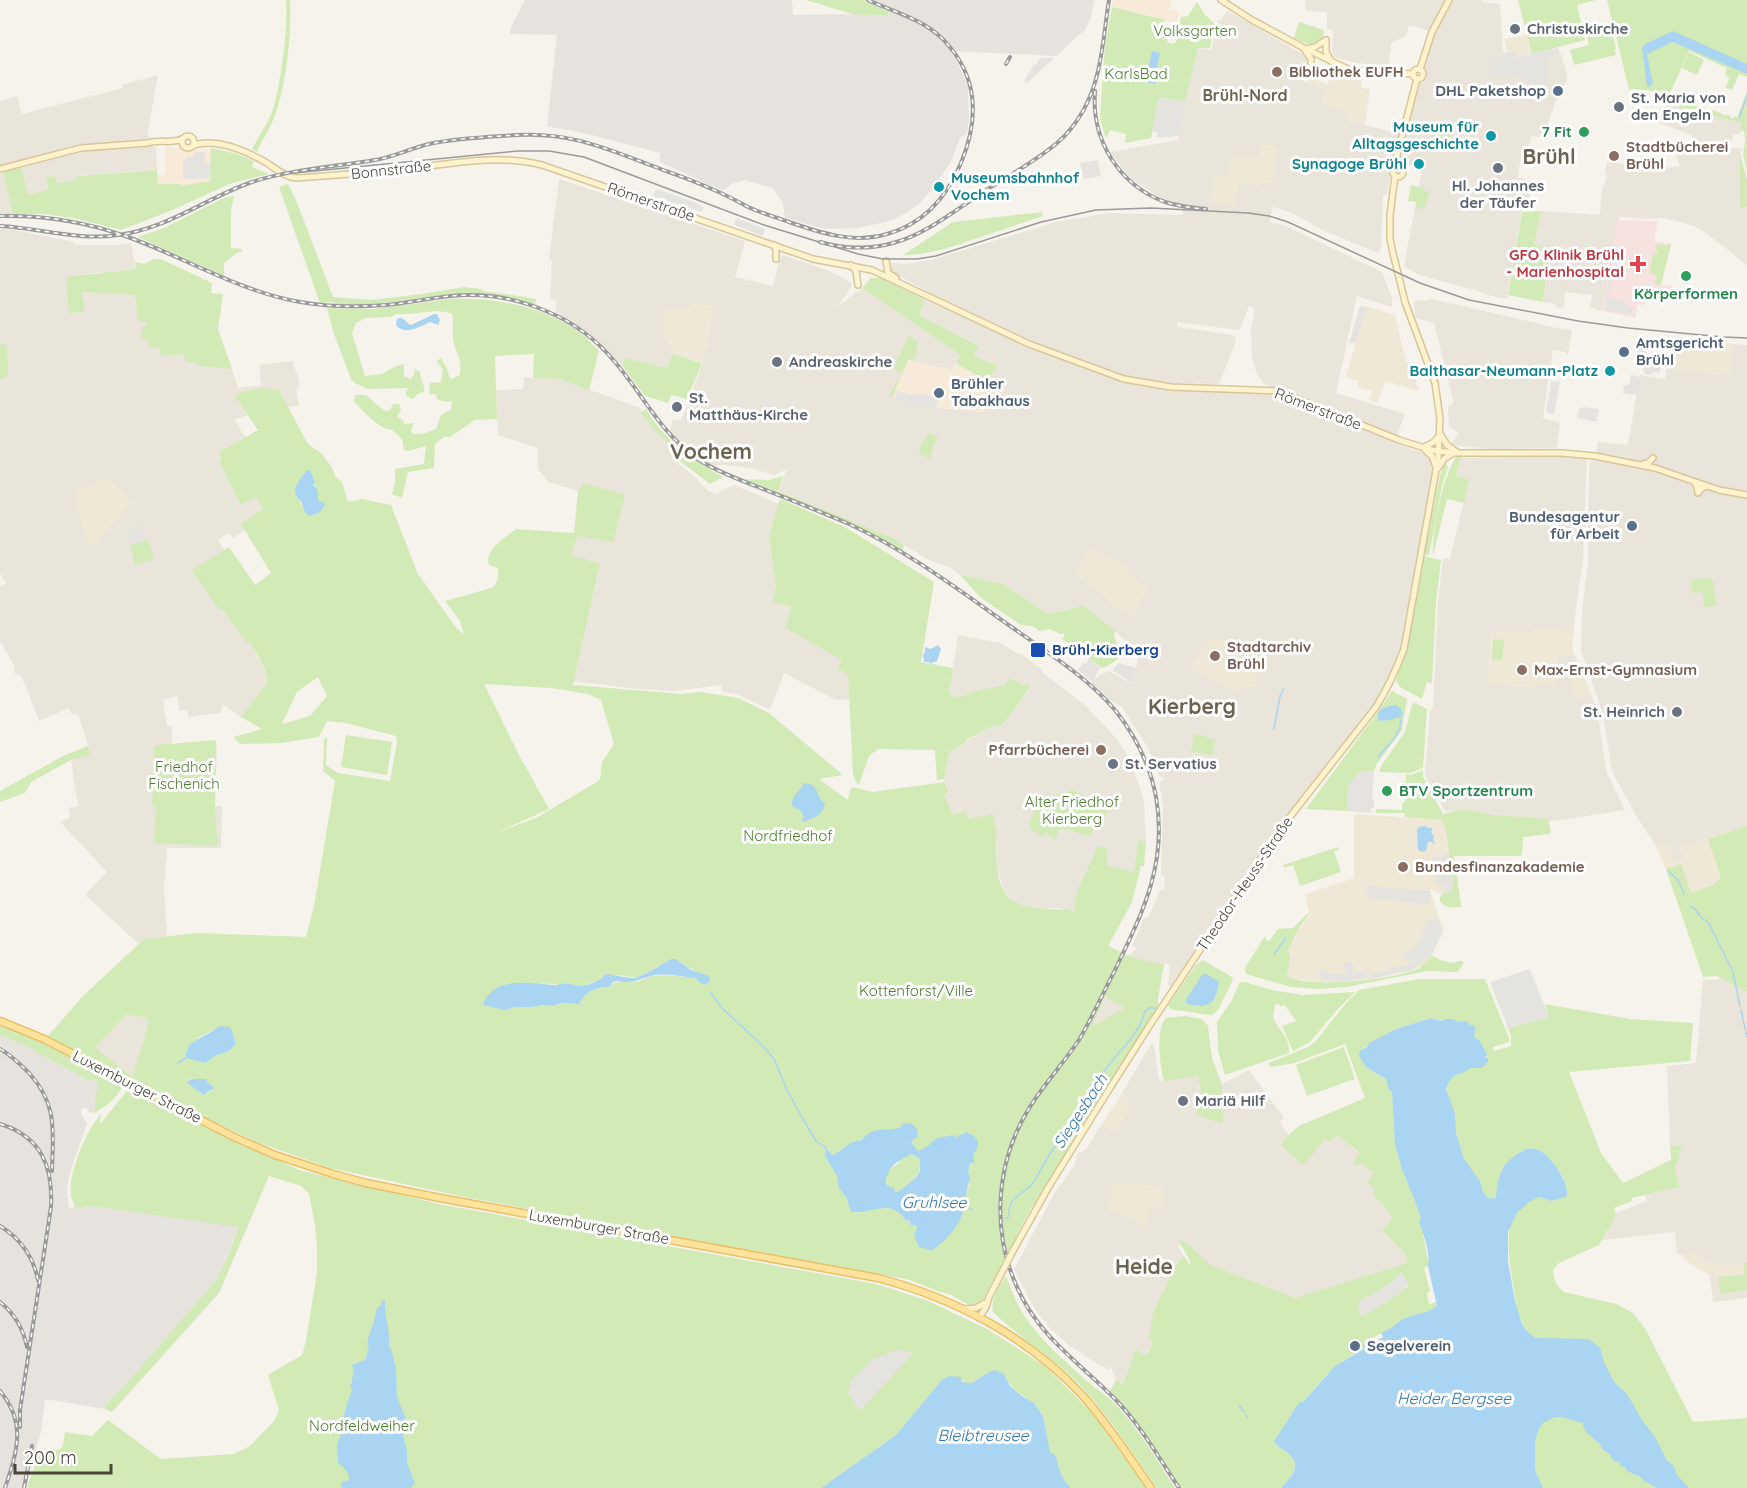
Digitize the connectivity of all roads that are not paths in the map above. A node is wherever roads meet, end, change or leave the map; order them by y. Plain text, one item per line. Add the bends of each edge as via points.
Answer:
1 (1221, 0) edge
2 (1449, 0) edge
3 (1304, 48) junction
4 (1331, 61) junction
5 (1311, 69) dead end
6 (1415, 77) junction
7 (194, 142) junction
8 (183, 143) junction
9 (0, 169) edge
10 (585, 180) joint
11 (717, 225) junction
12 (774, 245) junction
13 (786, 249) junction
14 (832, 261) junction
15 (886, 261) dead end
16 (851, 265) junction
17 (858, 285) dead end
18 (904, 285) junction
19 (1440, 434) junction
20 (1422, 448) junction
21 (1439, 451) junction
22 (1457, 453) junction
23 (1436, 470) junction
24 (1747, 495) edge
25 (0, 1021) edge
26 (986, 1305) junction
27 (963, 1309) junction
28 (979, 1318) junction
29 (993, 1325) junction
30 (1151, 1488) edge

1 - 3 main road
2 - 6 main road
3 - 4 main road
3 - 4 main road via 1326,40
3 - 5 main road via 1311,59
4 - 6 main road via 1352,70
6 - 19 main road, Theodor-Heuss-Straße via 1397,167 1403,173 1395,176 1390,215 1392,246 1406,303 1437,391
7 - 8 main road via 188,148
7 - 8 main road via 187,136
7 - 10 main road, Bonnstraße via 245,152 296,178 503,159 542,165
8 - 9 main road via 155,141 81,148
10 - 11 main road, Römerstraße
11 - 12 main road, Römerstraße
11 - 14 main road, Römerstraße
12 - 13 main road, Römerstraße
12 - 13 main road via 776,259
13 - 14 main road, Römerstraße
14 - 16 main road, Römerstraße
15 - 18 main road via 888,273
16 - 17 main road
16 - 18 main road, Römerstraße
18 - 20 main road, Römerstraße via 1029,344 1110,375 1171,387 1278,391
19 - 20 main road
19 - 21 main road, Theodor-Heuss-Straße
19 - 22 main road
20 - 21 main road, Römerstraße
20 - 23 main road via 1432,456
21 - 22 main road, Römerstraße
21 - 23 main road, Theodor-Heuss-Straße
22 - 23 main road via 1444,459
22 - 24 main road, Römerstraße via 1580,454 1642,465 1653,458 1655,468 1692,481 1698,493 1707,486
23 - 26 main road, Theodor-Heuss-Straße, bridge via 1404,649 1393,678 1376,707 1282,827 1148,1028 1048,1188
25 - 27 main road, Luxemburger Straße via 52,1043 234,1137 333,1174 440,1198 878,1278
26 - 27 main road
26 - 28 main road, Theodor-Heuss-Straße
26 - 29 main road
27 - 28 main road, Luxemburger Straße
28 - 29 main road, Luxemburger Straße
29 - 30 main road, Luxemburger Straße via 1067,1379

